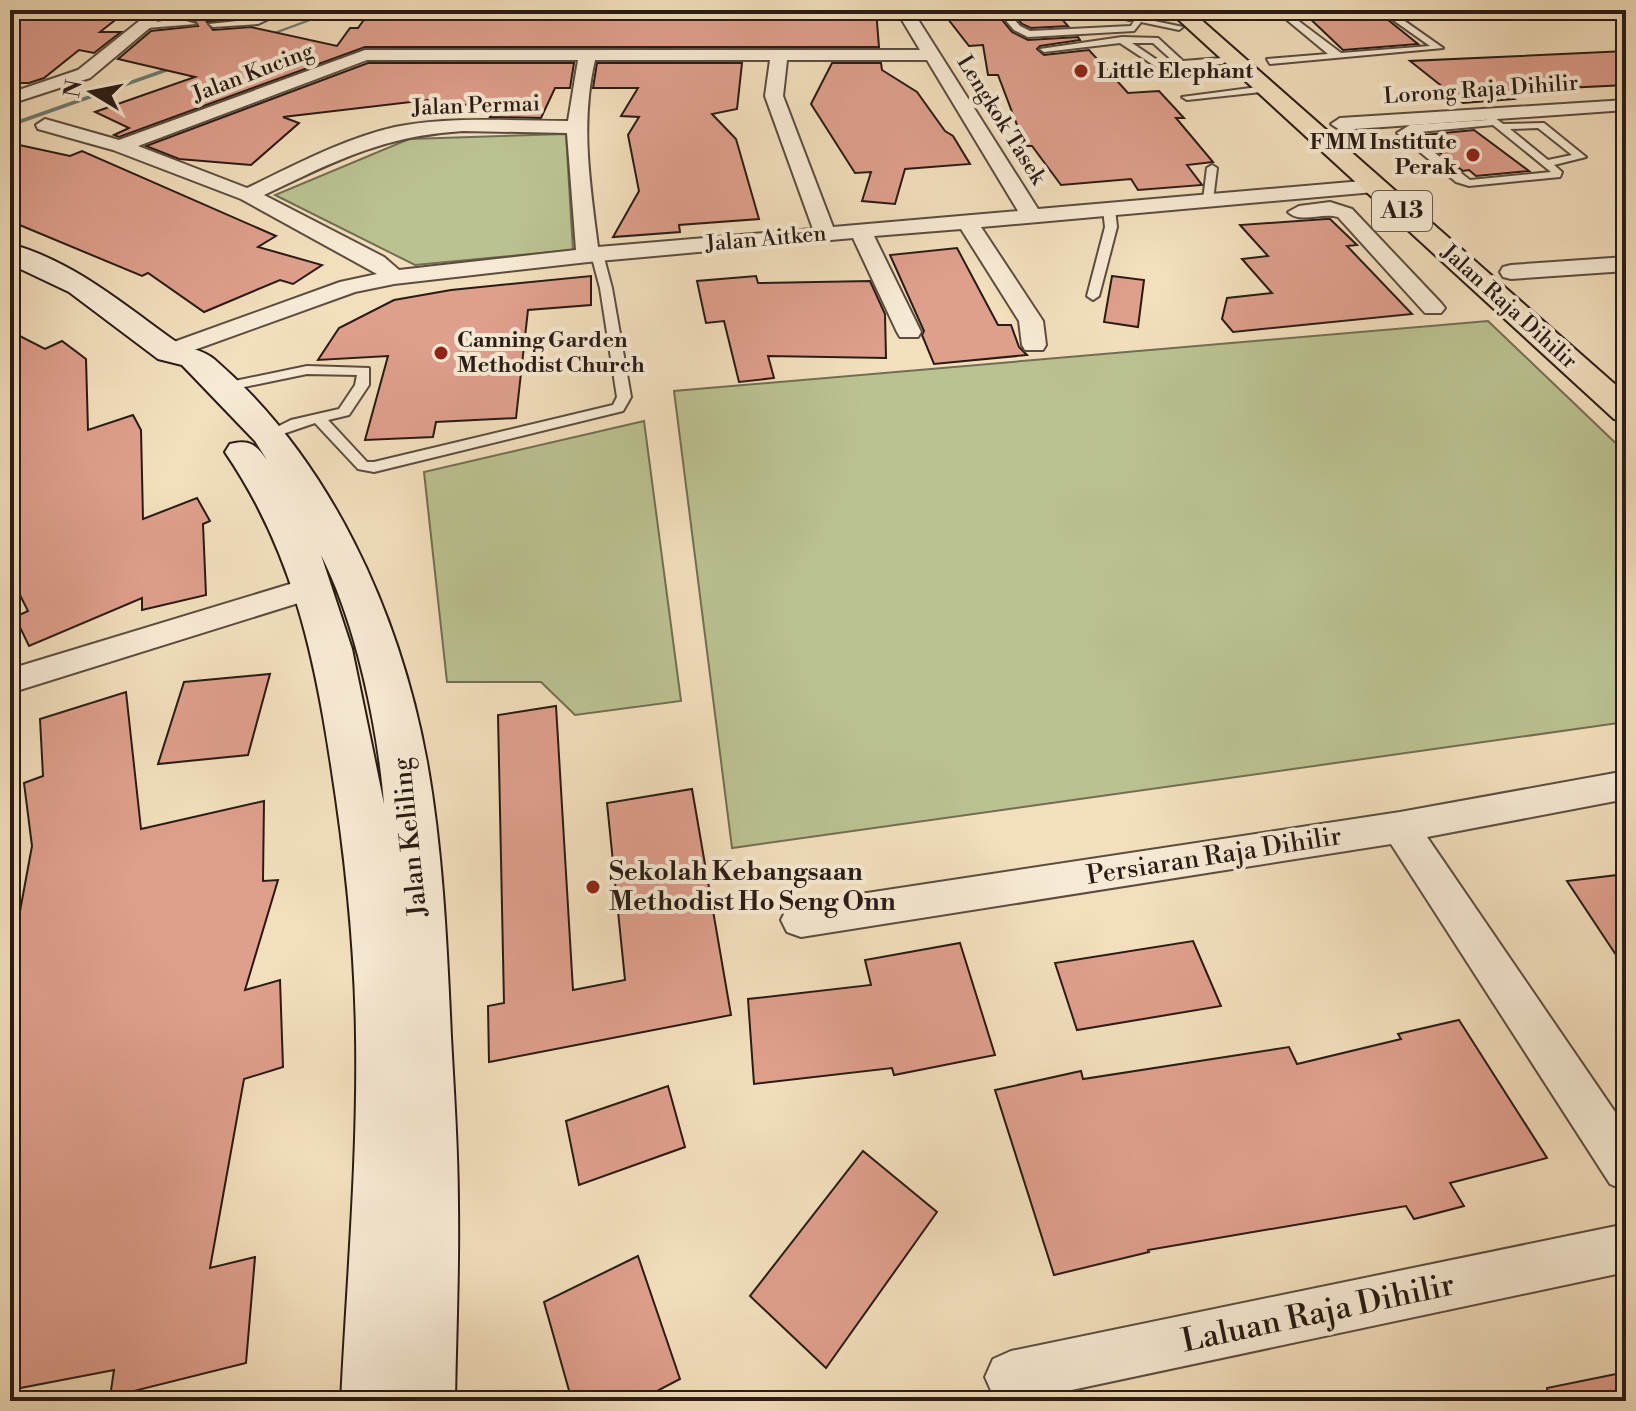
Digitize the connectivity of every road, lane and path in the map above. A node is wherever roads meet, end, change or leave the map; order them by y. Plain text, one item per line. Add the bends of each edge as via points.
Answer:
1 (191, 10) edge
2 (284, 10) edge
3 (904, 10) edge
4 (1001, 10) edge
5 (1089, 10) edge
6 (1124, 10) edge
7 (1279, 10) edge
8 (1383, 10) edge
9 (169, 16) edge
10 (1145, 16) edge
11 (1223, 19) dead end
12 (1177, 20) edge
13 (192, 24) dead end
14 (213, 24) dead end
15 (1122, 40) junction
16 (1044, 49) dead end
17 (932, 55) junction
18 (1341, 56) junction
19 (779, 57) junction
20 (587, 58) junction
21 (1222, 61) junction
22 (1270, 61) junction
23 (1180, 63) junction
24 (1258, 90) junction
25 (1187, 97) dead end
26 (10, 99) edge
27 (1626, 105) edge
28 (1494, 121) junction
29 (1340, 124) junction
30 (45, 125) dead end
31 (575, 127) junction
32 (120, 146) junction
33 (1342, 158) junction
34 (1546, 163) junction
35 (1212, 168) dead end
36 (1374, 186) junction
37 (248, 195) junction
38 (1257, 196) junction
39 (1208, 200) junction
40 (1109, 209) junction
41 (1031, 215) junction
42 (967, 221) junction
43 (1454, 223) dead end
44 (860, 230) junction
45 (825, 233) junction
46 (10, 253) edge
47 (1488, 253) dead end
48 (592, 255) junction
49 (1626, 264) edge
50 (1511, 272) junction
51 (394, 277) junction
52 (1534, 293) dead end
53 (1093, 296) dead end
54 (1433, 308) dead end
55 (909, 332) dead end
56 (1034, 345) dead end
57 (169, 352) junction
58 (225, 387) junction
59 (1626, 412) edge
60 (318, 418) junction
61 (268, 435) junction
62 (313, 588) junction
63 (10, 681) edge
64 (1626, 785) edge
65 (1400, 827) junction
66 (801, 920) dead end
67 (1626, 1168) edge
68 (1626, 1248) edge
69 (1011, 1377) dead end
70 (375, 1401) edge
71 (421, 1401) edge

1 - 9 lane
2 - 14 lane via 245,24
3 - 17 street, Lengkok Tasek
4 - 10 lane via 1021,31 1038,34 1134,28
5 - 10 lane
6 - 12 lane
7 - 18 lane
8 - 18 lane via 1439,48
9 - 13 lane
9 - 26 street via 147,25 84,74
10 - 12 main road
11 - 22 main road, Jalan Raja Dihilir / A13
12 - 21 main road
12 - 33 main road, Jalan Raja Dihilir / A13
15 - 16 lane
15 - 23 lane via 1152,63
15 - 23 lane via 1155,40
17 - 19 street, Jalan Kucing
17 - 41 street, Lengkok Tasek
18 - 22 lane
19 - 20 street, Jalan Kucing
19 - 45 street via 774,96
20 - 31 street via 577,88
20 - 32 street, Jalan Kucing via 365,55
21 - 23 lane
21 - 24 main road
22 - 29 main road, Jalan Raja Dihilir / A13
24 - 25 lane
24 - 33 main road
27 - 28 street, Lorong Raja Dihilir
28 - 29 street, Lorong Raja Dihilir
28 - 34 lane
28 - 34 lane via 1540,125 1581,157
28 - 34 lane via 1402,133 1469,183 1556,175
29 - 43 main road, Jalan Raja Dihilir / A13
30 - 32 street
31 - 37 street, Jalan Permai via 448,127 393,134
31 - 48 street
32 - 37 street
33 - 36 main road, Jalan Raja Dihilir / A13
35 - 39 lane
36 - 38 street, Jalan Aitken
36 - 59 main road, Jalan Raja Dihilir / A13
37 - 51 street via 376,262
38 - 39 street, Jalan Aitken
38 - 54 street via 1275,213 1330,208 1345,213
39 - 40 street, Jalan Aitken
40 - 41 street, Jalan Aitken
40 - 53 lane via 1111,227
41 - 42 street, Jalan Aitken
42 - 44 street, Jalan Aitken
42 - 56 street via 1031,321
44 - 45 street, Jalan Aitken
44 - 55 street
45 - 48 street, Jalan Aitken
46 - 57 main road, Jalan Keliling via 80,286
47 - 50 main road, Jalan Raja Dihilir
48 - 51 street, Jalan Aitken
48 - 60 lane via 606,288 624,397 618,408 374,467 363,466
49 - 50 street
50 - 52 main road, Jalan Raja Dihilir
51 - 57 street, Jalan Aitken via 348,287
57 - 58 main road, Jalan Keliling via 193,358
57 - 62 main road, Jalan Keliling via 178,377 256,468 297,538
58 - 60 lane via 307,370 364,371 362,385 344,412
58 - 61 main road, Jalan Keliling
60 - 61 lane
61 - 71 main road, Jalan Keliling via 352,577 404,762 421,939 424,1049 428,1205
62 - 63 street
62 - 70 main road, Jalan Keliling via 353,755 381,985 384,1184
64 - 65 street, Persiaran Raja Dihilir
65 - 66 street, Persiaran Raja Dihilir
65 - 67 street
68 - 69 street, Laluan Raja Dihilir

